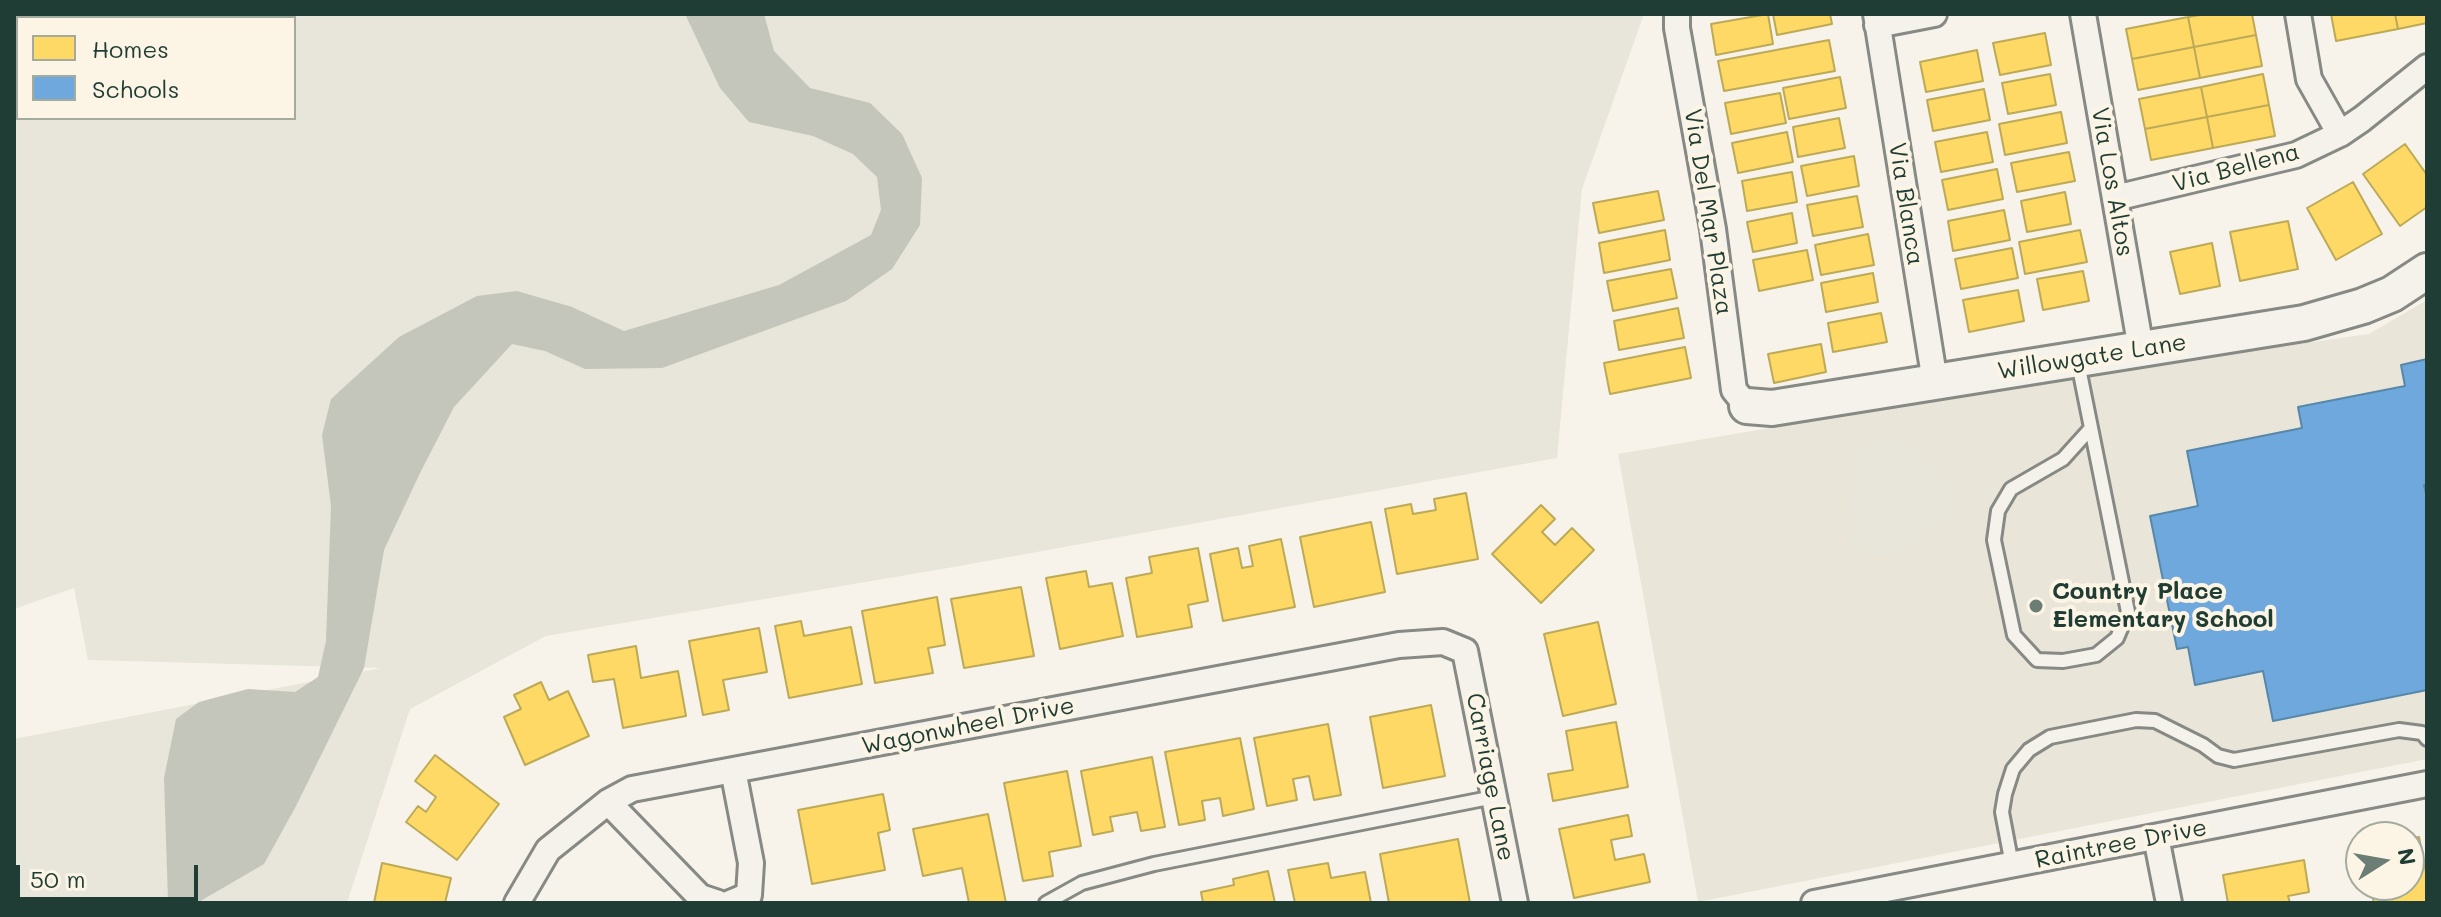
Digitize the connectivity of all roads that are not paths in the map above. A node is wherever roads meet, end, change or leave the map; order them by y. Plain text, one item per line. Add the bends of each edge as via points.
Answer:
1 (1677, 14) edge
2 (1934, 14) edge
3 (2083, 14) edge
4 (2298, 14) edge
5 (1876, 20) edge
6 (2427, 67) edge
7 (2340, 134) junction
8 (2115, 198) junction
9 (2427, 271) edge
10 (2141, 349) junction
11 (2078, 359) junction
12 (1935, 382) junction
13 (1747, 406) joint
14 (2091, 428) junction
15 (1465, 651) joint
16 (2427, 739) edge
17 (733, 770) junction
18 (2427, 784) edge
19 (1494, 797) junction
20 (608, 802) junction
21 (2156, 837) junction
22 (2012, 865) junction
23 (1841, 900) edge
24 (517, 903) edge
25 (718, 903) edge
26 (730, 903) edge
27 (1046, 903) edge
28 (1515, 903) edge
29 (1814, 903) edge
30 (2169, 903) edge

1 - 13 street, Via Del Mar Plaza via 1734,390
2 - 5 street
3 - 8 street, Via Los Altos
4 - 7 street via 2309,79
5 - 12 street, Via Blanca
6 - 7 street, Via Bellena
7 - 8 street, Via Bellena via 2296,155
8 - 10 street, Via Los Altos
9 - 10 street, Willowgate Lane via 2392,294 2331,316
10 - 11 street, Willowgate Lane
11 - 12 street, Willowgate Lane
11 - 14 lane
12 - 13 street, Willowgate Lane via 1772,408
14 - 14 lane via 2063,459 2011,489 1998,511 1994,540 2014,635 2037,660 2096,655 2117,638 2128,612
15 - 17 street, Wagonwheel Drive via 1443,642 1399,645
15 - 19 street, Carriage Lane
16 - 22 lane via 2422,733 2399,730 2234,760 2155,721 2050,737 2013,769 2002,812
17 - 20 street, Wagonwheel Drive via 632,789
17 - 26 street via 751,863 749,895
18 - 21 street, Raintree Drive
19 - 27 lane via 1154,864 1082,883
19 - 28 street, Carriage Lane
20 - 24 street, Wagonwheel Drive via 548,850
20 - 25 street via 700,897
21 - 22 street, Raintree Drive
21 - 30 street
22 - 23 street, Raintree Drive
23 - 29 street, Raintree Drive

